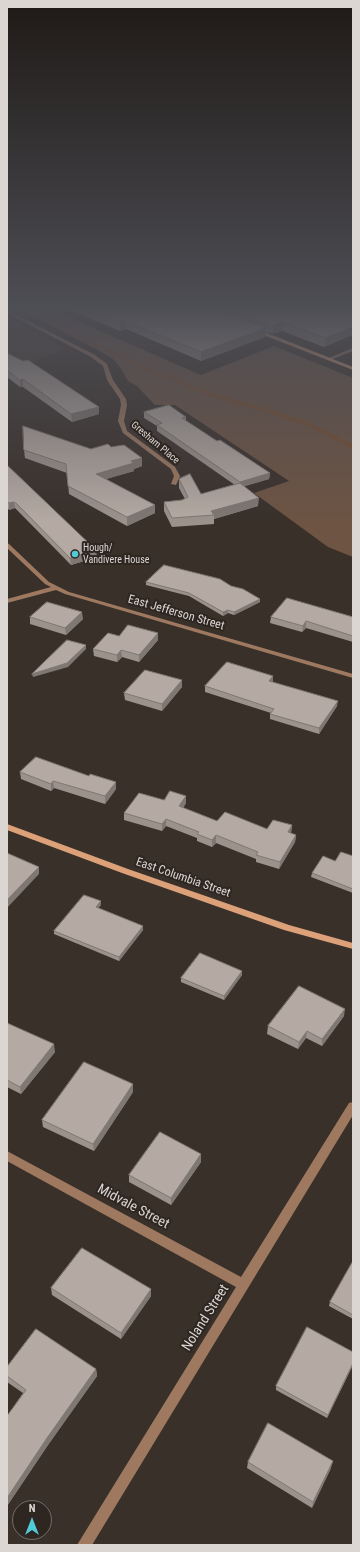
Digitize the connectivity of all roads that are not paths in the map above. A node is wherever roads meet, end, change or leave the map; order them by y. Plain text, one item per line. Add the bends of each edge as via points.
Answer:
1 (110, 378) edge
2 (174, 484) dead end
3 (7, 545) edge
4 (56, 588) junction
5 (7, 601) edge
6 (353, 676) edge
7 (7, 827) edge
8 (353, 946) edge
9 (353, 1106) edge
10 (7, 1156) edge
11 (244, 1285) junction
12 (84, 1545) edge

1 - 2 street, Gresham Place via 123,399 123,428 174,468 177,476
3 - 4 street, East Jefferson Street
4 - 5 street
4 - 6 street, East Jefferson Street
7 - 8 street, East Columbia Street via 287,928
9 - 11 street, Noland Street
10 - 11 street, Midvale Street
11 - 12 street, Noland Street

